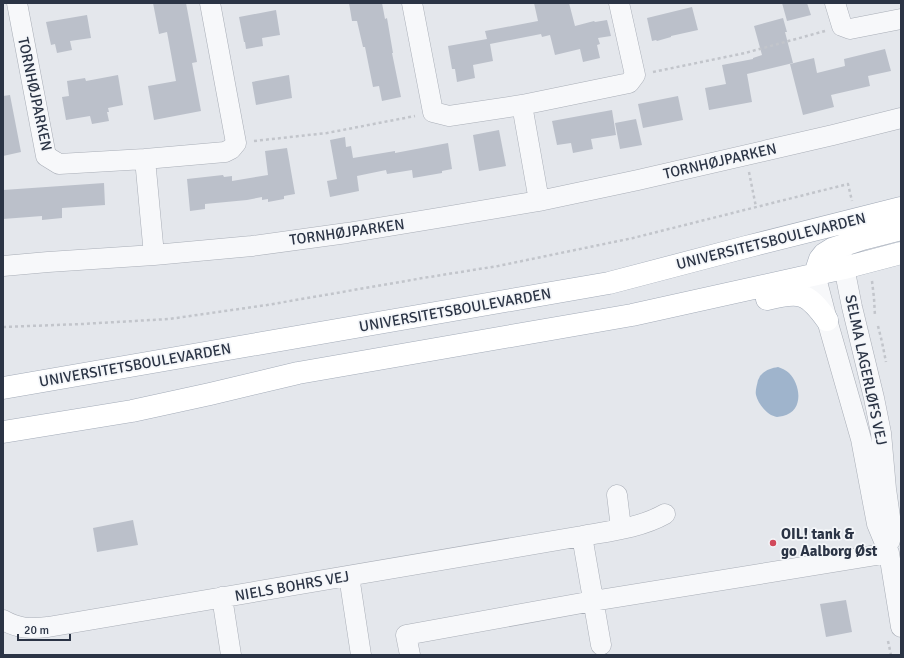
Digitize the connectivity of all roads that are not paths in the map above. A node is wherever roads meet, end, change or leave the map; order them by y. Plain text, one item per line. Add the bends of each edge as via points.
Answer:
1 (17, 3) edge
2 (210, 3) edge
3 (412, 3) edge
4 (619, 3) edge
5 (835, 3) edge
6 (901, 19) edge
7 (522, 105) junction
8 (901, 118) edge
9 (145, 158) junction
10 (539, 201) junction
11 (901, 208) edge
12 (901, 229) edge
13 (809, 231) junction
14 (839, 246) junction
15 (901, 253) edge
16 (154, 255) junction
17 (3, 266) edge
18 (844, 268) junction
19 (816, 274) junction
20 (827, 320) junction
21 (298, 373) junction
22 (3, 388) edge
23 (3, 432) edge
24 (617, 494) dead end
25 (665, 514) dead end
26 (621, 528) junction
27 (582, 536) junction
28 (889, 553) junction
29 (349, 576) junction
30 (222, 598) junction
31 (593, 601) junction
32 (3, 620) edge
33 (901, 627) edge
34 (601, 645) dead end
35 (231, 655) edge
36 (361, 655) edge
37 (410, 655) edge

1 - 9 street, TORNHØJPARKEN via 46,156 59,164
2 - 9 street, TORNHØJPARKEN via 236,143 225,152
3 - 7 street via 434,112 449,116
4 - 7 street via 635,75 629,83
5 - 6 street via 842,26 850,29
7 - 10 street
8 - 10 street, TORNHØJPARKEN via 745,156
9 - 16 street
10 - 16 street, TORNHØJPARKEN via 347,233 252,246
11 - 13 main road, UNIVERSITETSBOULEVARDEN
12 - 14 main road
13 - 14 street via 829,236
13 - 22 main road, UNIVERSITETSBOULEVARDEN via 609,283
14 - 18 street, SELMA LAGERLØFS VEJ
14 - 19 main road via 824,254
15 - 18 main road
16 - 17 street, TORNHØJPARKEN
18 - 19 main road
18 - 28 street, SELMA LAGERLØFS VEJ via 881,433 891,524
19 - 20 street, SELMA LAGERLØFS VEJ
19 - 21 main road via 632,316
20 - 21 main road via 812,302 798,295 785,294 671,321 366,377 342,380
20 - 28 street, SELMA LAGERLØFS VEJ via 860,439 877,524
21 - 23 main road via 132,411
24 - 26 street
25 - 26 street, NIELS BOHRS VEJ via 654,520
26 - 27 street, NIELS BOHRS VEJ
27 - 29 street, NIELS BOHRS VEJ
27 - 31 street
28 - 31 street
28 - 33 street, SELMA LAGERLØFS VEJ
29 - 30 street, NIELS BOHRS VEJ
29 - 36 street
30 - 32 street, NIELS BOHRS VEJ via 36,628 12,625
30 - 35 street
31 - 34 street
31 - 37 street via 406,635

